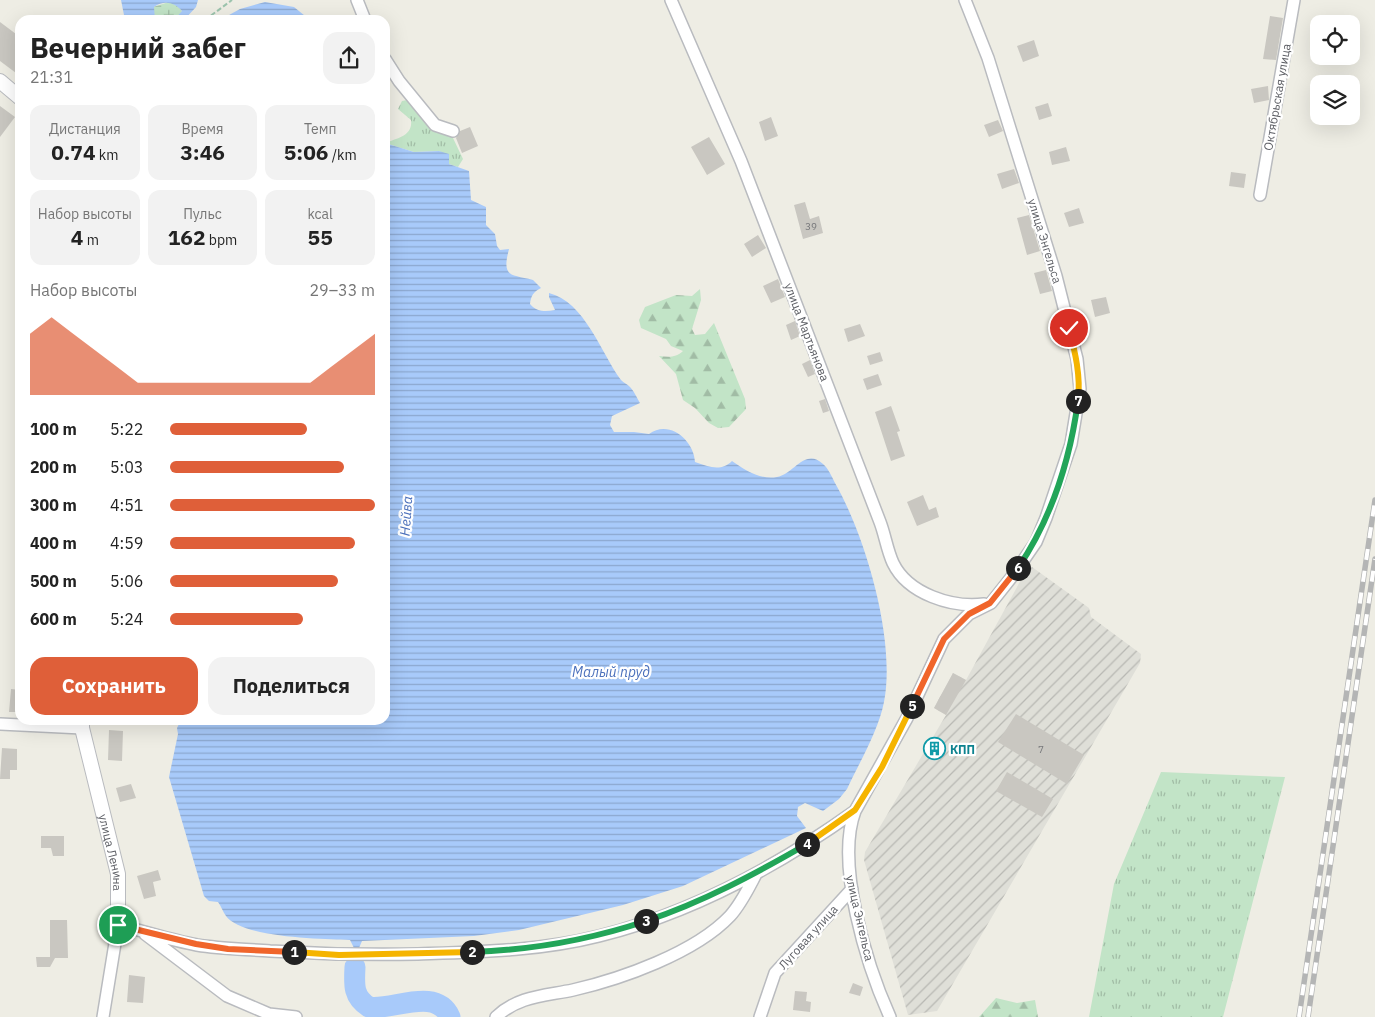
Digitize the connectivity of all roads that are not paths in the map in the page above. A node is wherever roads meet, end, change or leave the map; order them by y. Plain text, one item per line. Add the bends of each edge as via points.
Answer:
1 (357, 0) edge
2 (671, 0) edge
3 (965, 0) edge
4 (1294, 0) edge
5 (363, 15) edge
6 (390, 66) edge
7 (0, 81) edge
8 (15, 94) edge
9 (454, 130) dead end
10 (1260, 195) dead end
11 (990, 603) junction
12 (0, 724) edge
13 (15, 724) edge
14 (82, 725) edge
15 (855, 810) junction
16 (756, 874) junction
17 (852, 889) junction
18 (118, 925) junction
19 (139, 930) junction
20 (103, 1017) edge
21 (296, 1017) edge
22 (496, 1017) edge
23 (760, 1017) edge
24 (890, 1017) edge

1 - 5 street
2 - 11 street, улица Мартьянова via 741,161 893,563 905,580 933,597 972,605
3 - 11 street, улица Энгельса via 988,58 1056,276 1077,359 1080,388 1071,444 1046,518 1030,550
4 - 10 street, Октябрьская улица
6 - 9 street via 435,125
7 - 8 street
11 - 15 street, улица Энгельса via 969,614 944,639 907,718
12 - 13 street
14 - 18 street, улица Ленина via 118,874
15 - 16 street
15 - 17 street, улица Энгельса via 849,837 848,868
16 - 19 street via 660,916 600,936 509,951 339,955 228,949
16 - 22 street via 731,915 720,926 684,948 613,980 515,1002
17 - 23 street, Луговая улица via 776,973
17 - 24 street, улица Энгельса via 873,976
18 - 19 street
18 - 20 street, улица Ленина
19 - 21 street via 226,996 269,1014

